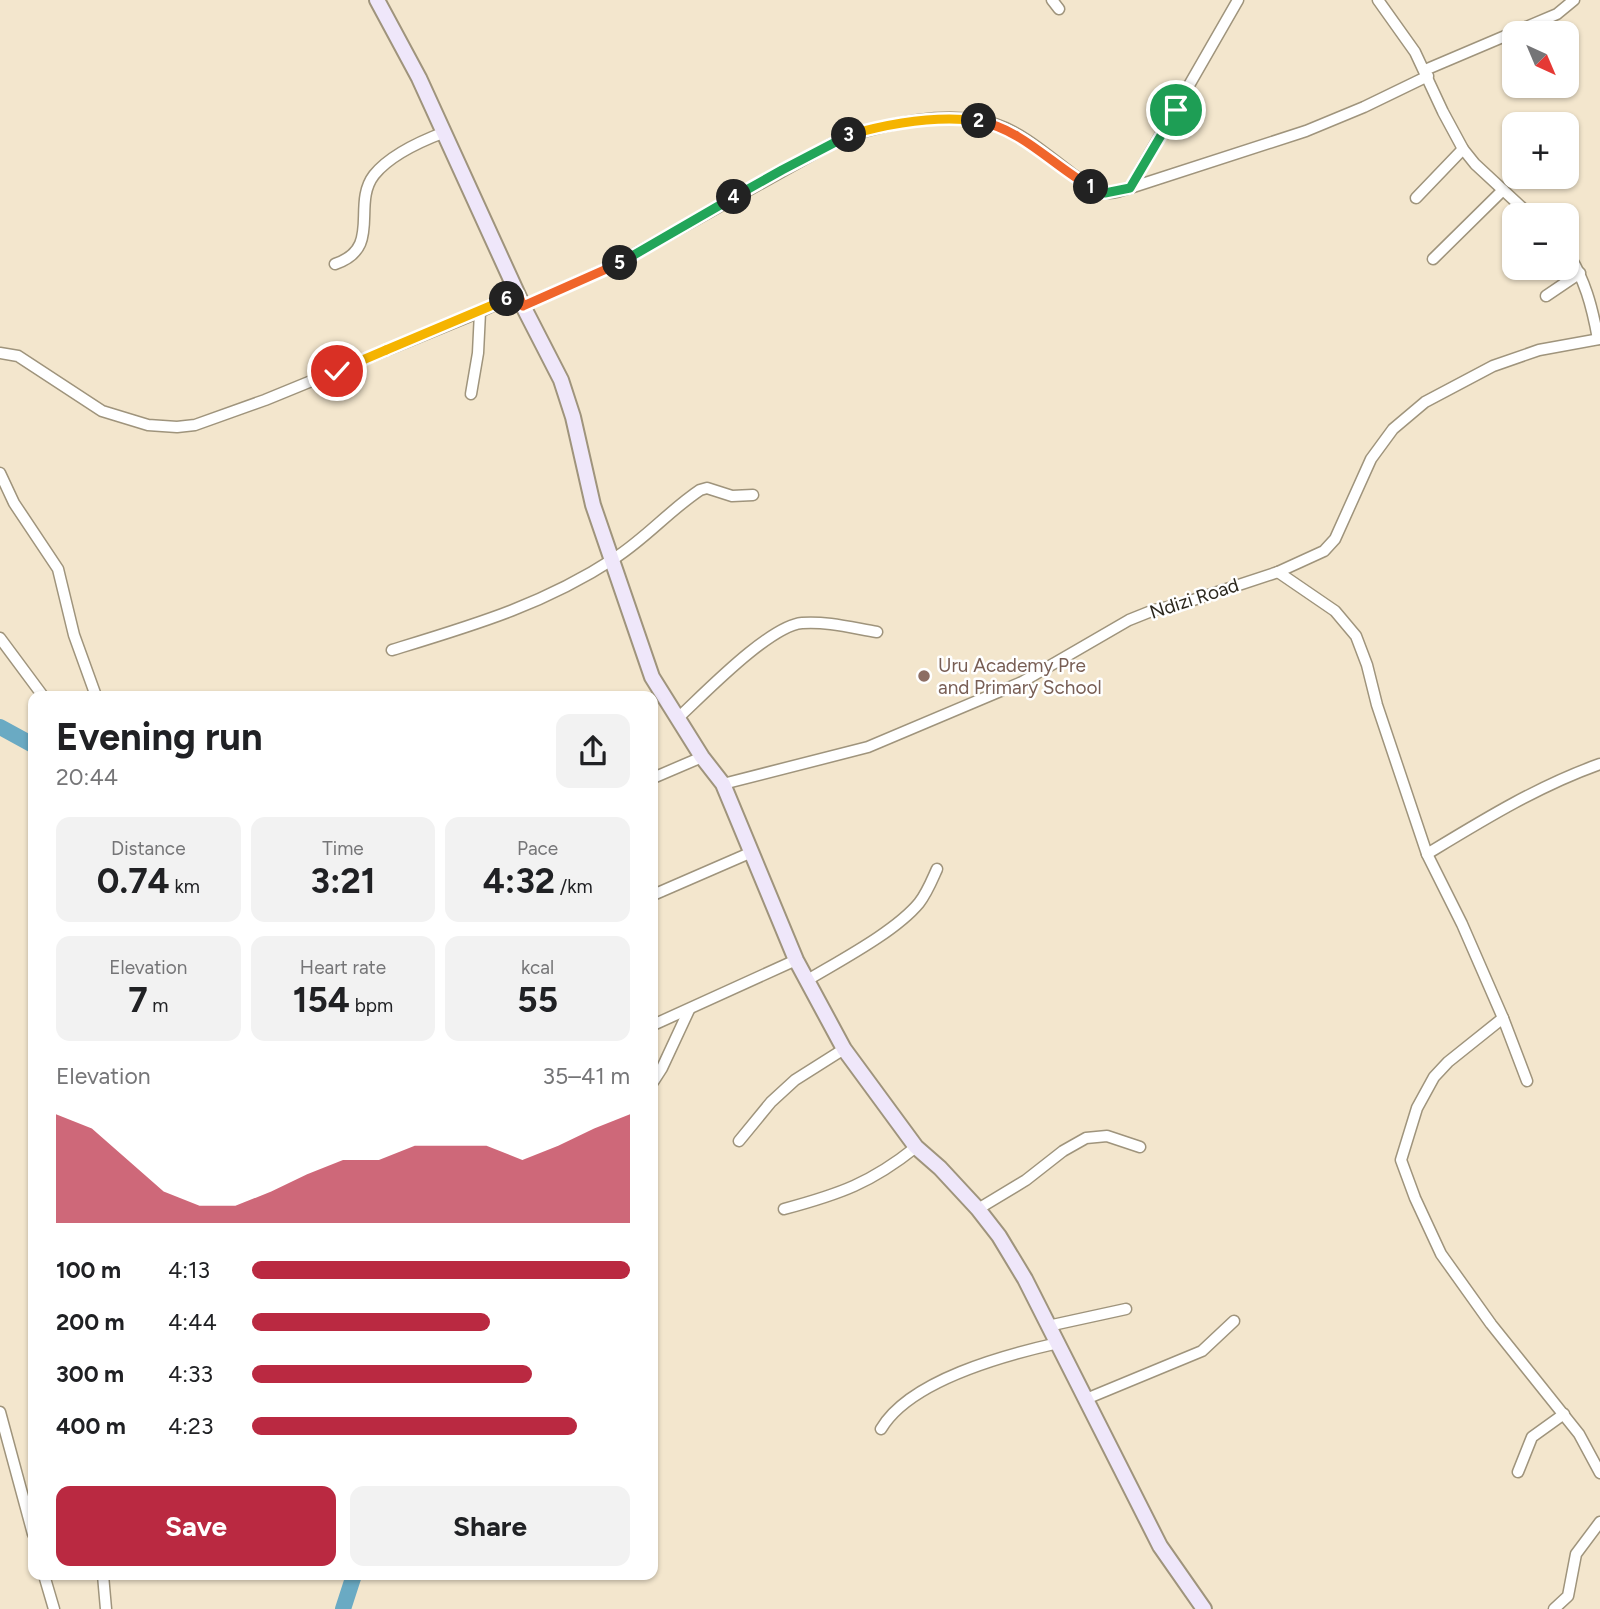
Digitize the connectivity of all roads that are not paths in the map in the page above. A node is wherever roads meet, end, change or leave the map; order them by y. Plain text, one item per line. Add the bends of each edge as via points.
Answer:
1 (377, 0) edge
2 (1052, 0) edge
3 (1238, 0) edge
4 (1378, 0) edge
5 (1574, 0) edge
6 (1059, 9) dead end
7 (1427, 73) junction
8 (445, 132) junction
9 (1463, 149) junction
10 (1130, 188) junction
11 (1503, 190) junction
12 (1416, 198) dead end
13 (1517, 203) edge
14 (1433, 259) dead end
15 (335, 264) dead end
16 (1580, 273) joint
17 (1546, 296) dead end
18 (521, 300) junction
19 (480, 312) junction
20 (1599, 339) edge
21 (0, 353) edge
22 (471, 394) dead end
23 (0, 473) edge
24 (753, 495) dead end
25 (613, 559) junction
26 (1278, 572) junction
27 (877, 632) dead end
28 (0, 638) edge
29 (392, 650) dead end
30 (39, 691) edge
31 (94, 691) edge
32 (678, 718) junction
33 (702, 757) junction
34 (1600, 764) edge
35 (658, 776) edge
36 (723, 784) junction
37 (752, 852) junction
38 (1427, 853) junction
39 (937, 869) dead end
40 (658, 893) edge
41 (796, 960) junction
42 (806, 981) junction
43 (689, 1010) junction
44 (1503, 1018) junction
45 (658, 1023) edge
46 (844, 1049) junction
47 (658, 1074) edge
48 (1527, 1081) dead end
49 (739, 1141) dead end
50 (916, 1147) junction
51 (1140, 1147) dead end
52 (785, 1209) dead end
53 (978, 1209) junction
54 (1126, 1309) dead end
55 (1234, 1321) dead end
56 (1048, 1326) junction
57 (1058, 1343) junction
58 (1086, 1399) junction
59 (0, 1412) edge
60 (1564, 1414) junction
61 (881, 1429) dead end
62 (1518, 1472) dead end
63 (1600, 1473) edge
64 (28, 1516) edge
65 (1600, 1522) edge
66 (45, 1580) edge
67 (103, 1580) edge
68 (54, 1609) edge
69 (106, 1609) edge
70 (1205, 1609) edge
71 (1554, 1609) edge

1 - 8 street
2 - 6 street
3 - 10 street
4 - 7 street
5 - 7 street via 1557,15
7 - 9 street
7 - 10 street via 1306,131
8 - 15 street via 404,152 374,176 358,251
8 - 18 street
9 - 11 street
9 - 12 street
10 - 18 street via 1105,193 1096,189 996,125 915,120 842,138 615,265
11 - 13 street
11 - 14 street
16 - 17 street
16 - 20 street
18 - 19 street
18 - 25 street via 567,397 593,505
19 - 21 street via 265,400 177,427 148,425 102,411 18,356
19 - 22 street
20 - 26 street, Ndizi Road via 1539,350 1493,366 1425,402 1393,429 1371,459 1335,539 1324,551
23 - 31 street via 14,503 58,569
24 - 25 street via 700,490
25 - 29 street via 507,614
25 - 32 street via 652,677
26 - 36 street, Ndizi Road via 1129,620 1022,682 868,747
26 - 38 street via 1335,611 1356,636
27 - 32 street via 814,623 787,628 753,650
28 - 30 street
32 - 33 street
33 - 35 street
33 - 36 street
34 - 38 street via 1509,804
36 - 37 street
37 - 40 street
37 - 41 street
38 - 44 street
39 - 42 street via 910,912
41 - 42 street
41 - 43 street
42 - 46 street
43 - 45 street
43 - 47 street
44 - 48 street
44 - 60 street via 1434,1077 1417,1108 1401,1160 1441,1254 1491,1325
46 - 49 street via 795,1080
46 - 50 street
50 - 52 street via 868,1181
50 - 53 street
51 - 53 street via 1107,1136 1086,1138
53 - 56 street via 1025,1279
54 - 56 street
55 - 58 street via 1202,1351
56 - 57 street
57 - 58 street
57 - 61 street via 942,1381 893,1412
58 - 70 street via 1160,1546
59 - 64 street
60 - 62 street via 1532,1437
60 - 63 street
65 - 71 street via 1576,1554 1568,1596
66 - 68 street
67 - 69 street

